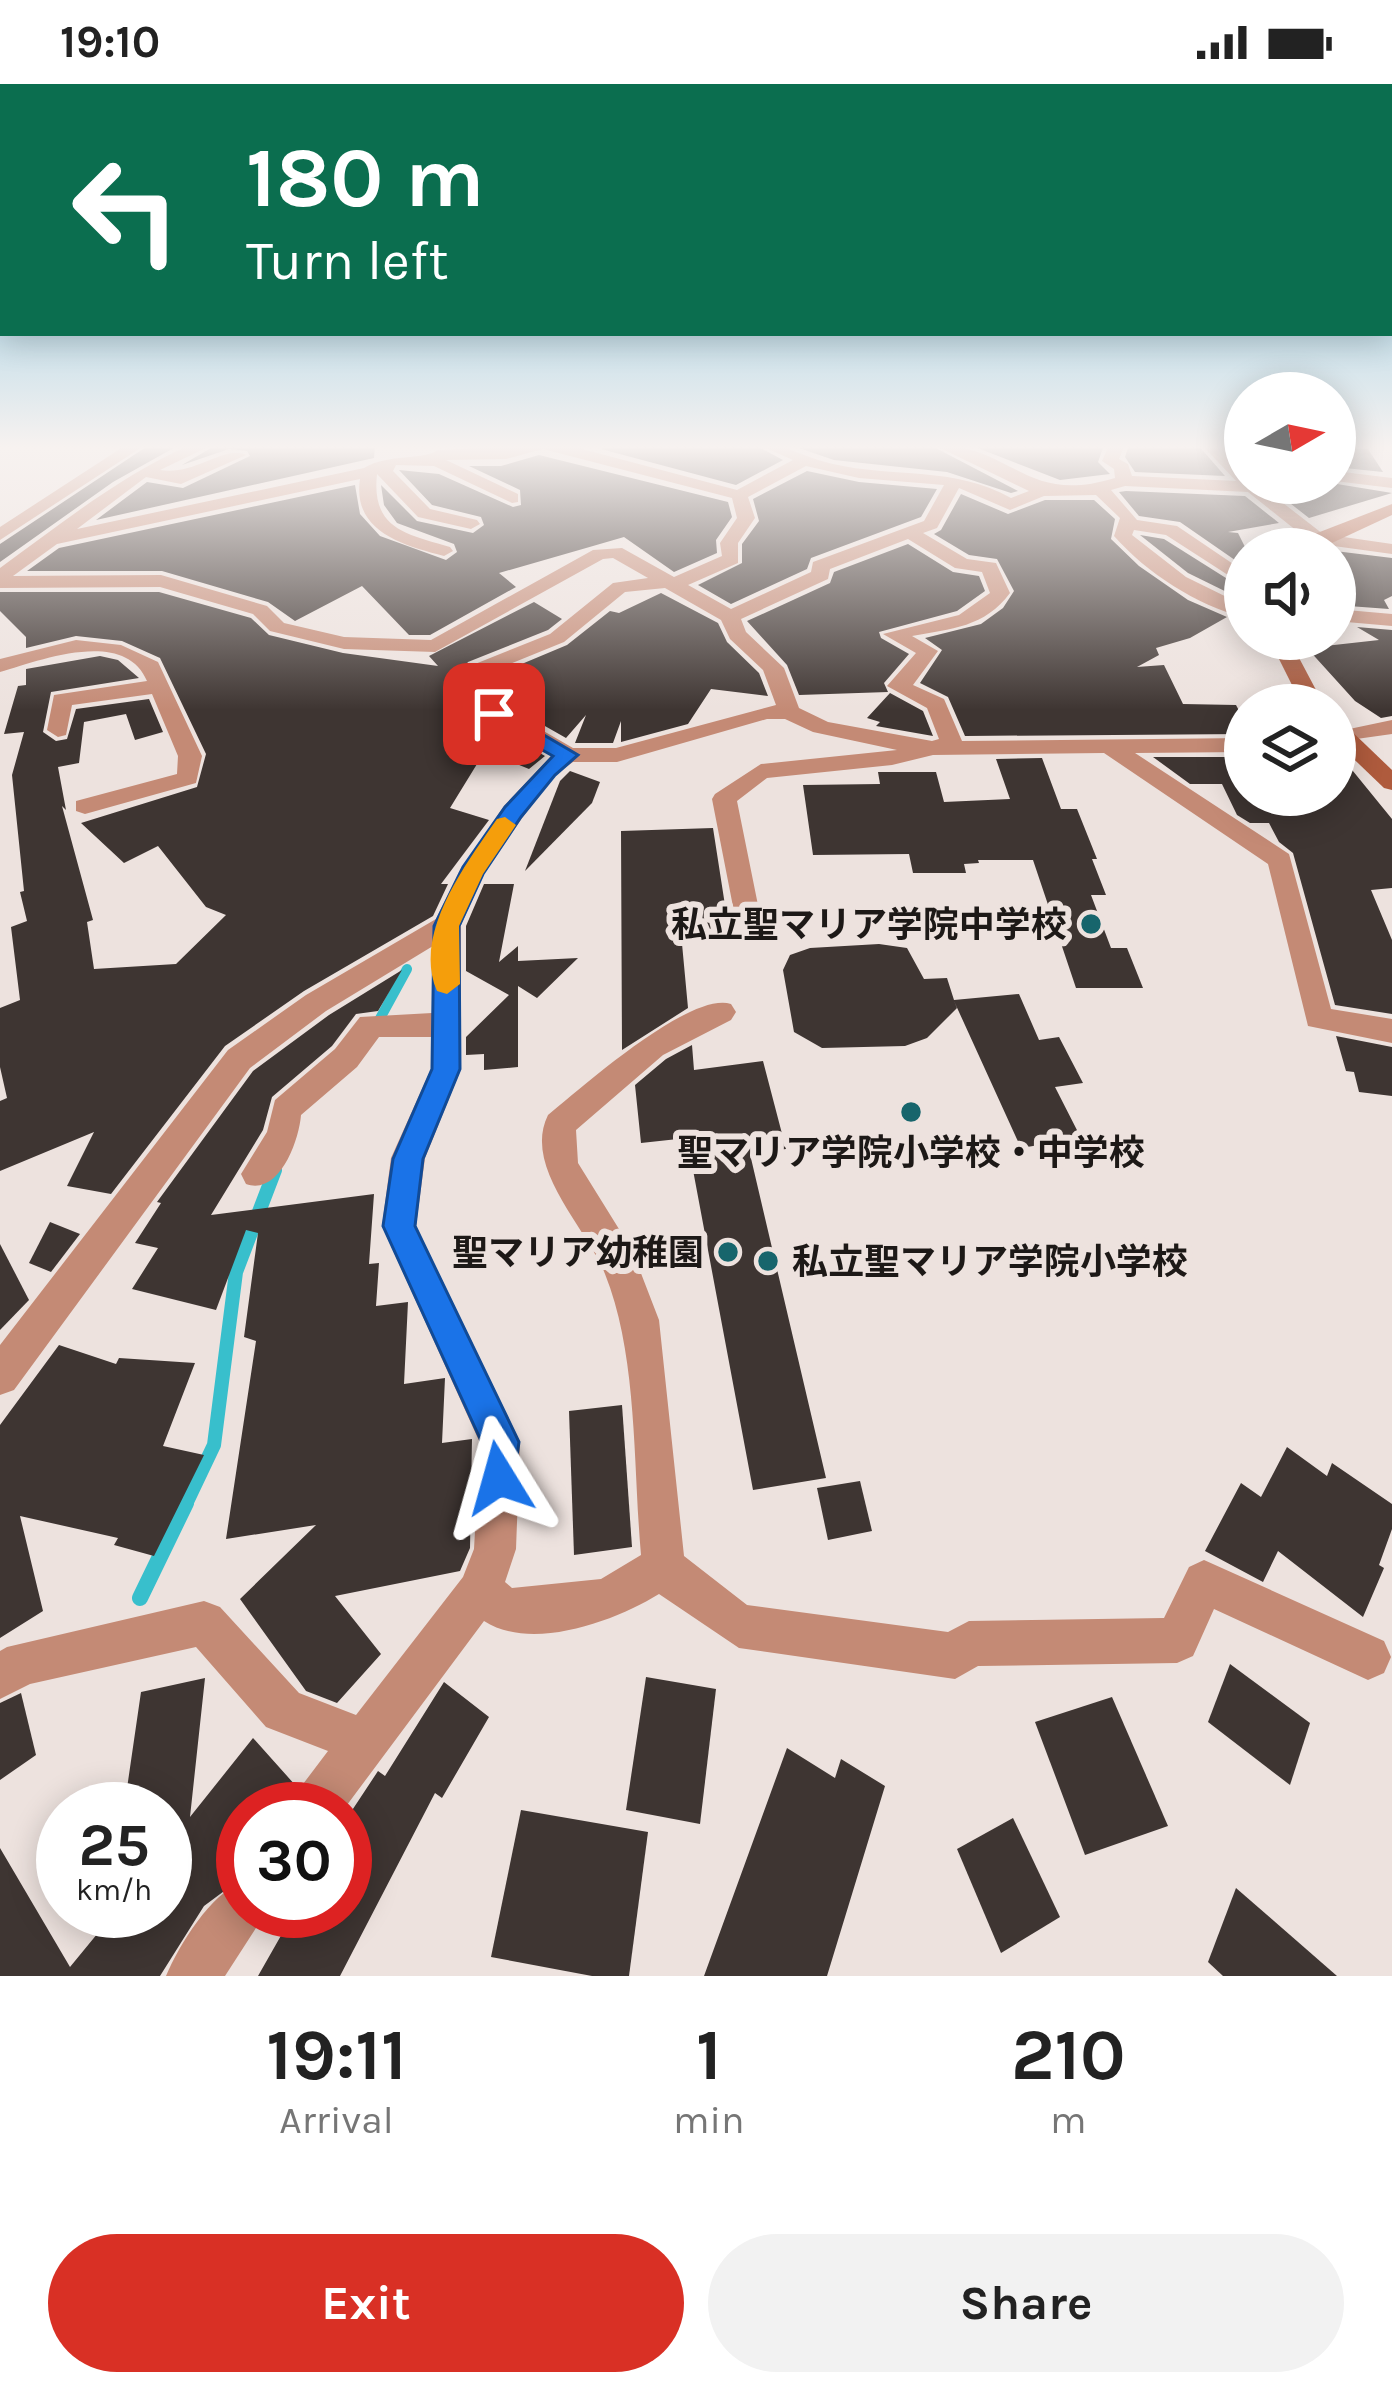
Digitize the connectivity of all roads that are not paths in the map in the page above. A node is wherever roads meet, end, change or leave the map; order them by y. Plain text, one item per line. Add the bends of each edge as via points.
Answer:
1 (58, 533) edge
2 (81, 533) edge
3 (391, 533) edge
4 (735, 533) edge
5 (906, 533) edge
6 (911, 533) edge
7 (1125, 533) edge
8 (1176, 533) edge
9 (49, 540) junction
10 (1356, 547) edge
11 (1392, 549) edge
12 (444, 551) dead end
13 (1224, 566) edge
14 (0, 580) edge
15 (671, 583) junction
16 (1224, 606) edge
17 (730, 616) junction
18 (1356, 617) edge
19 (1392, 620) edge
20 (435, 646) junction
21 (0, 666) edge
22 (477, 670) junction
23 (160, 686) junction
24 (790, 712) junction
25 (1392, 727) edge
26 (58, 730) dead end
27 (1356, 735) edge
28 (1224, 745) edge
29 (1109, 746) junction
30 (923, 748) junction
31 (1356, 751) edge
32 (568, 755) junction
33 (1392, 783) edge
34 (86, 806) dead end
35 (747, 920) dead end
36 (447, 926) junction
37 (721, 1012) dead end
38 (446, 1020) junction
39 (1392, 1031) edge
40 (258, 1174) dead end
41 (0, 1376) edge
42 (663, 1567) junction
43 (480, 1591) junction
44 (1368, 1657) dead end
45 (0, 1676) edge
46 (363, 1741) junction
47 (333, 1782) edge
48 (220, 1938) edge
49 (193, 1976) edge

1 - 9 street
2 - 9 street
3 - 12 street
4 - 15 street via 731,560
5 - 17 street via 820,566 820,574
6 - 30 street via 962,564 989,567 1000,593 976,618 892,634 928,651 898,686 936,704 952,743
7 - 16 street via 1153,564
8 - 13 street
9 - 14 street
10 - 11 street
14 - 20 street via 161,581 260,610 277,628 344,643
15 - 17 street
15 - 20 street via 628,557 599,554
15 - 22 street via 620,587 557,638
17 - 24 street via 736,635 772,668
18 - 19 street
20 - 22 street
21 - 23 street via 67,645 110,646 151,666
22 - 32 street via 463,698
23 - 26 street via 62,700
23 - 34 street via 190,756 188,778
24 - 30 street via 821,727
24 - 32 street via 736,718 617,754
25 - 27 street
28 - 29 street
29 - 30 street
29 - 39 street via 1280,860 1318,1018
30 - 35 street via 761,771 731,791 724,799
31 - 33 main road
32 - 36 street via 513,812
36 - 38 street
36 - 41 street via 239,1059
37 - 42 street via 652,1047 559,1125 562,1165 619,1262 640,1320
38 - 40 street via 371,1025 286,1109 283,1135
38 - 43 street via 446,1069 408,1159 399,1226 500,1442 496,1549
42 - 43 street via 608,1600 566,1608 506,1610
42 - 44 street via 739,1626 955,1656 969,1644 1177,1640 1204,1582
43 - 46 street
45 - 46 street via 23,1663 204,1623 283,1710
46 - 47 street
48 - 49 street

